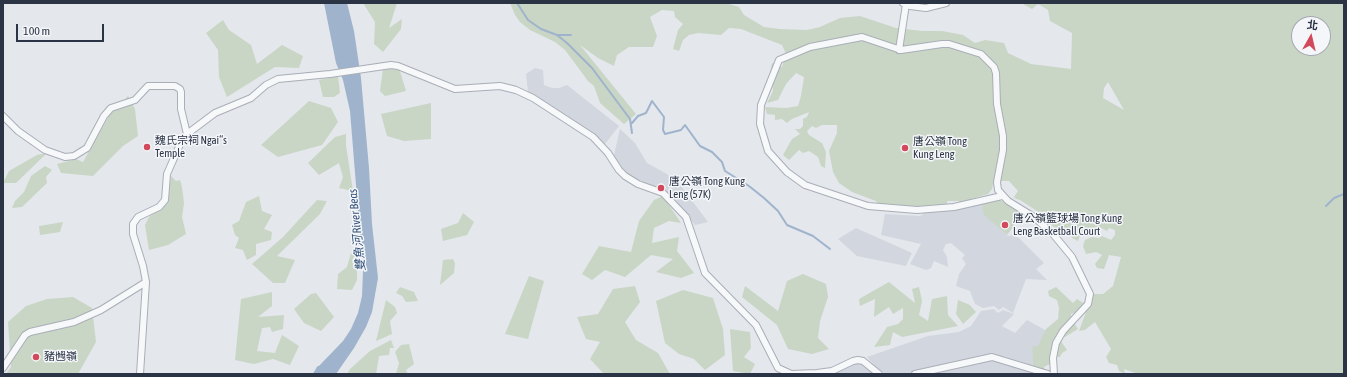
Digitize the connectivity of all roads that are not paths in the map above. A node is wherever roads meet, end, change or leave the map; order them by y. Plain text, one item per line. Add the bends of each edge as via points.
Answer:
1 (946, 3) edge
2 (904, 4) edge
3 (898, 50) junction
4 (3, 116) edge
5 (187, 134) junction
6 (1002, 196) junction
7 (146, 282) junction
8 (3, 368) edge
9 (140, 374) edge
10 (879, 374) edge
11 (915, 374) edge
12 (1048, 374) edge
13 (1054, 374) edge

1 - 2 street via 926,8
2 - 3 street
3 - 6 street via 949,44 981,54 994,67 1003,136 997,187
3 - 6 street via 862,37 810,47 780,59 760,111 760,124 768,152 787,172 805,185 868,206 936,209
4 - 5 street via 18,131 45,150 65,157 74,156 87,148 111,108 135,100 148,86 175,86 181,92 181,109
5 - 7 street via 167,174 165,200 158,207 138,217 133,224 132,234
5 - 10 street via 215,113 251,98 278,79 384,65 398,66 455,89 500,86 516,90 533,98 593,137 625,176 663,194 686,217 705,273 756,325 778,368 791,374 817,373 832,371 858,360
6 - 13 street via 1034,217 1053,234 1072,257 1089,290 1088,304 1063,331 1056,343 1053,358
7 - 8 street via 100,310 74,322 25,335
7 - 9 street
11 - 12 street via 992,357

